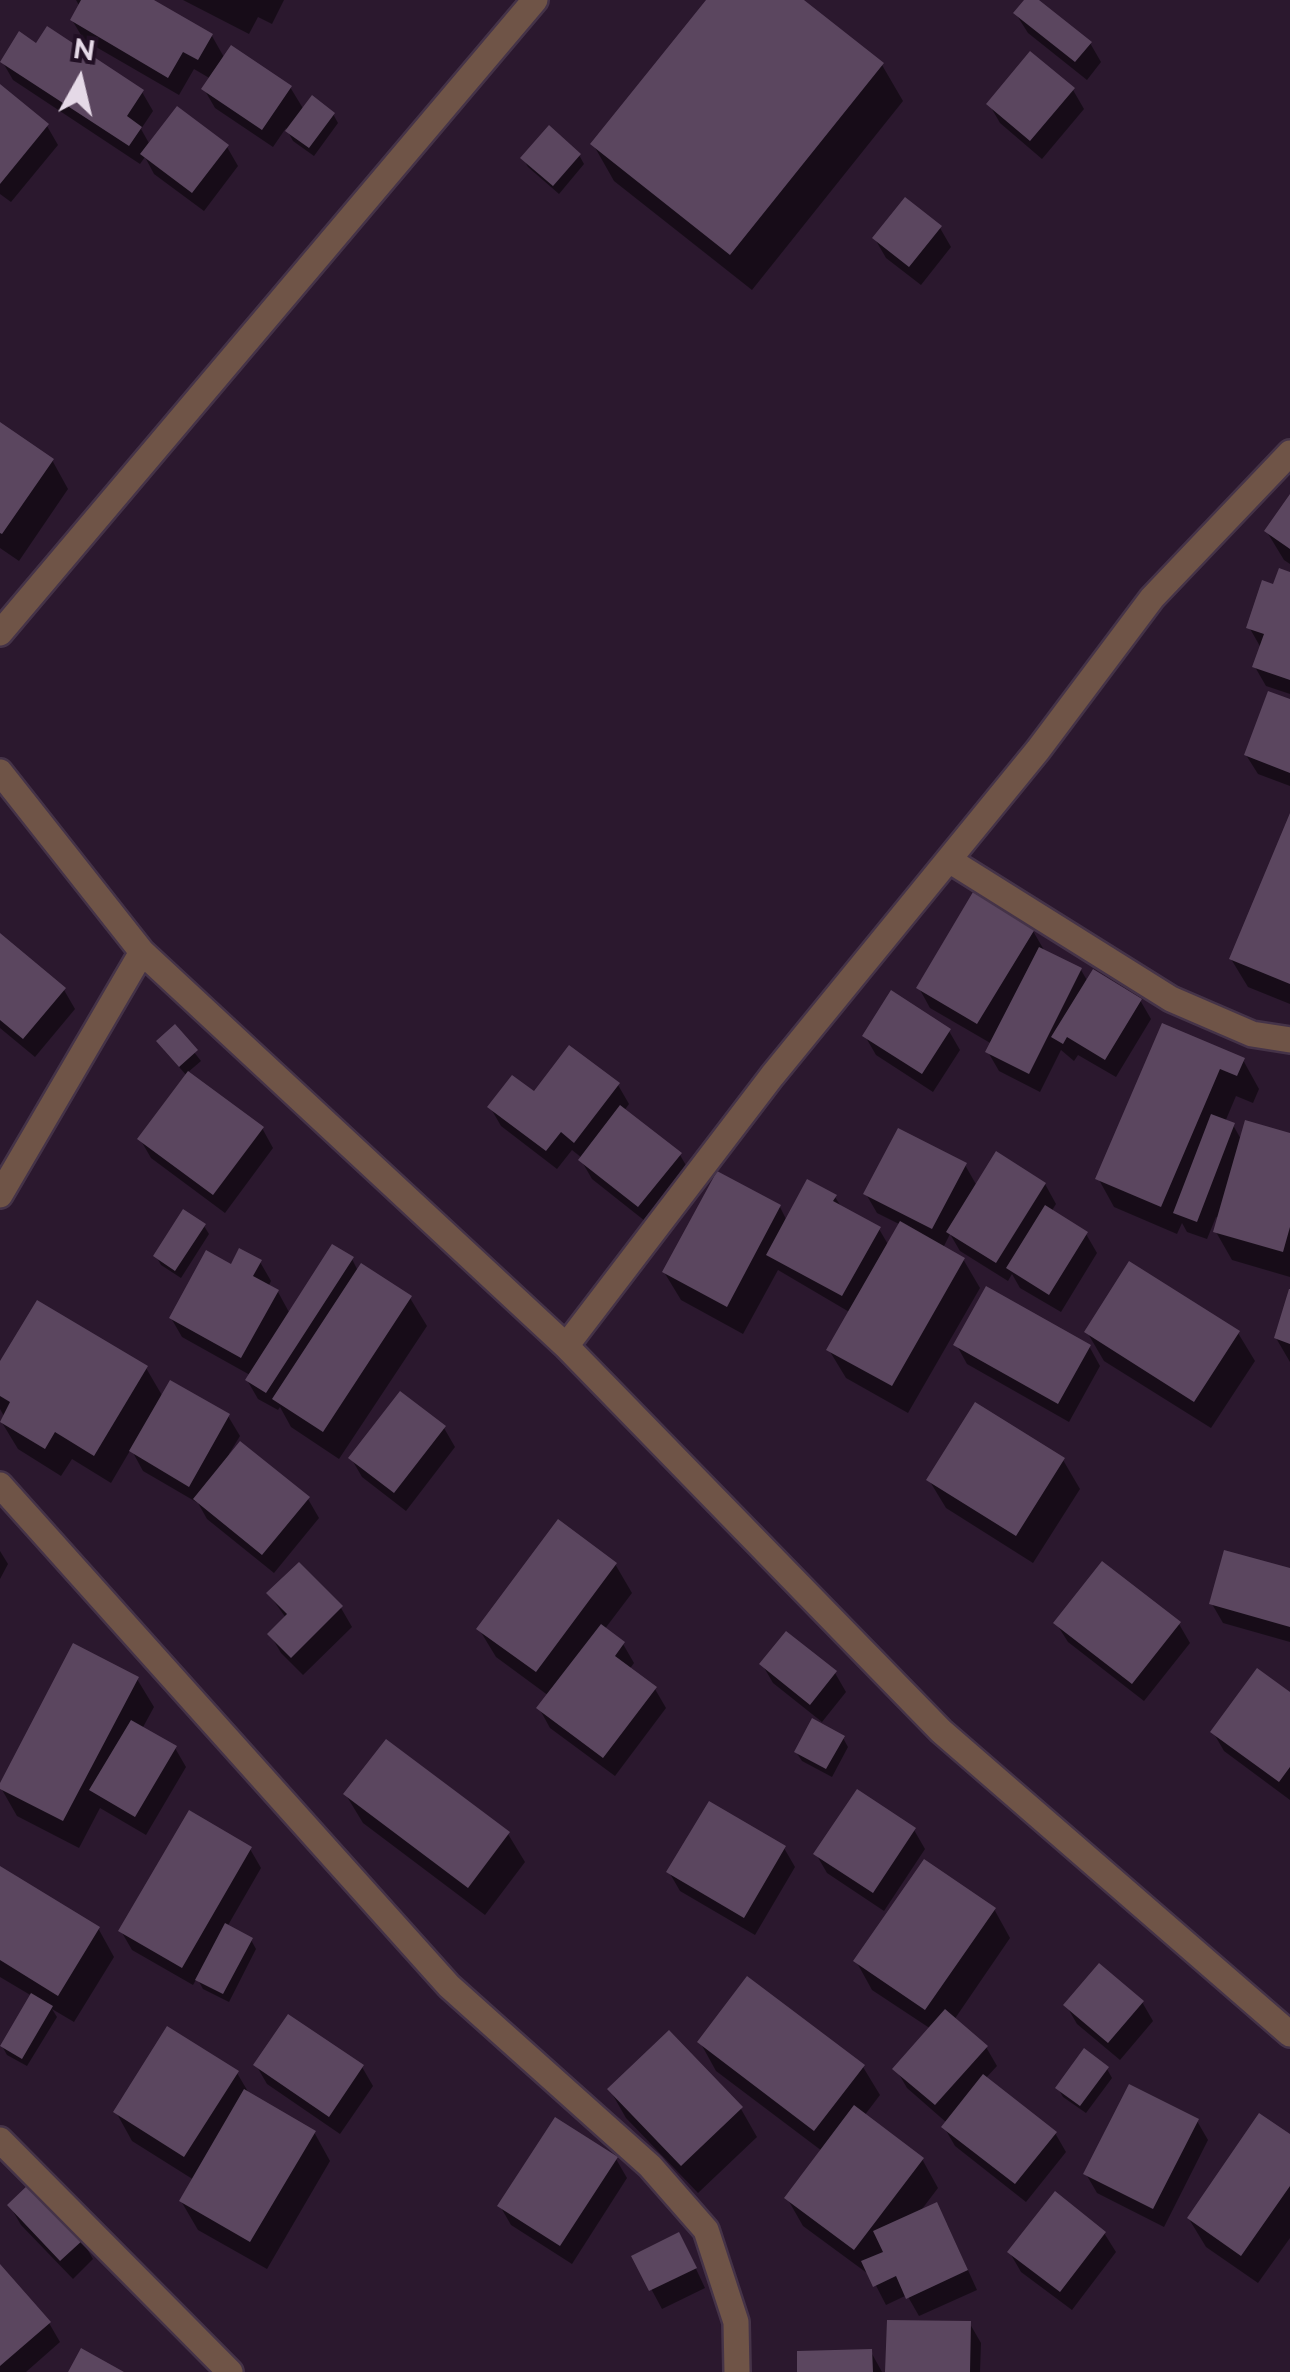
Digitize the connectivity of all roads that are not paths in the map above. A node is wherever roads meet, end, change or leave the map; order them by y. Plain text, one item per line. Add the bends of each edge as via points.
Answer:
1 (535, 0) edge
2 (1290, 453) edge
3 (0, 632) edge
4 (0, 772) edge
5 (949, 860) junction
6 (142, 952) junction
7 (1290, 1040) edge
8 (0, 1196) edge
9 (566, 1346) junction
10 (0, 1485) edge
11 (1290, 2034) edge
12 (0, 2140) edge
13 (230, 2372) edge
14 (738, 2372) edge

1 - 3 street
2 - 5 street via 1152,598
4 - 6 street
5 - 7 street via 1171,999 1252,1034
5 - 9 street via 772,1076
6 - 8 street
6 - 9 street
9 - 11 street via 941,1730
10 - 14 street via 449,1986 650,2166 706,2230 736,2322
12 - 13 street

